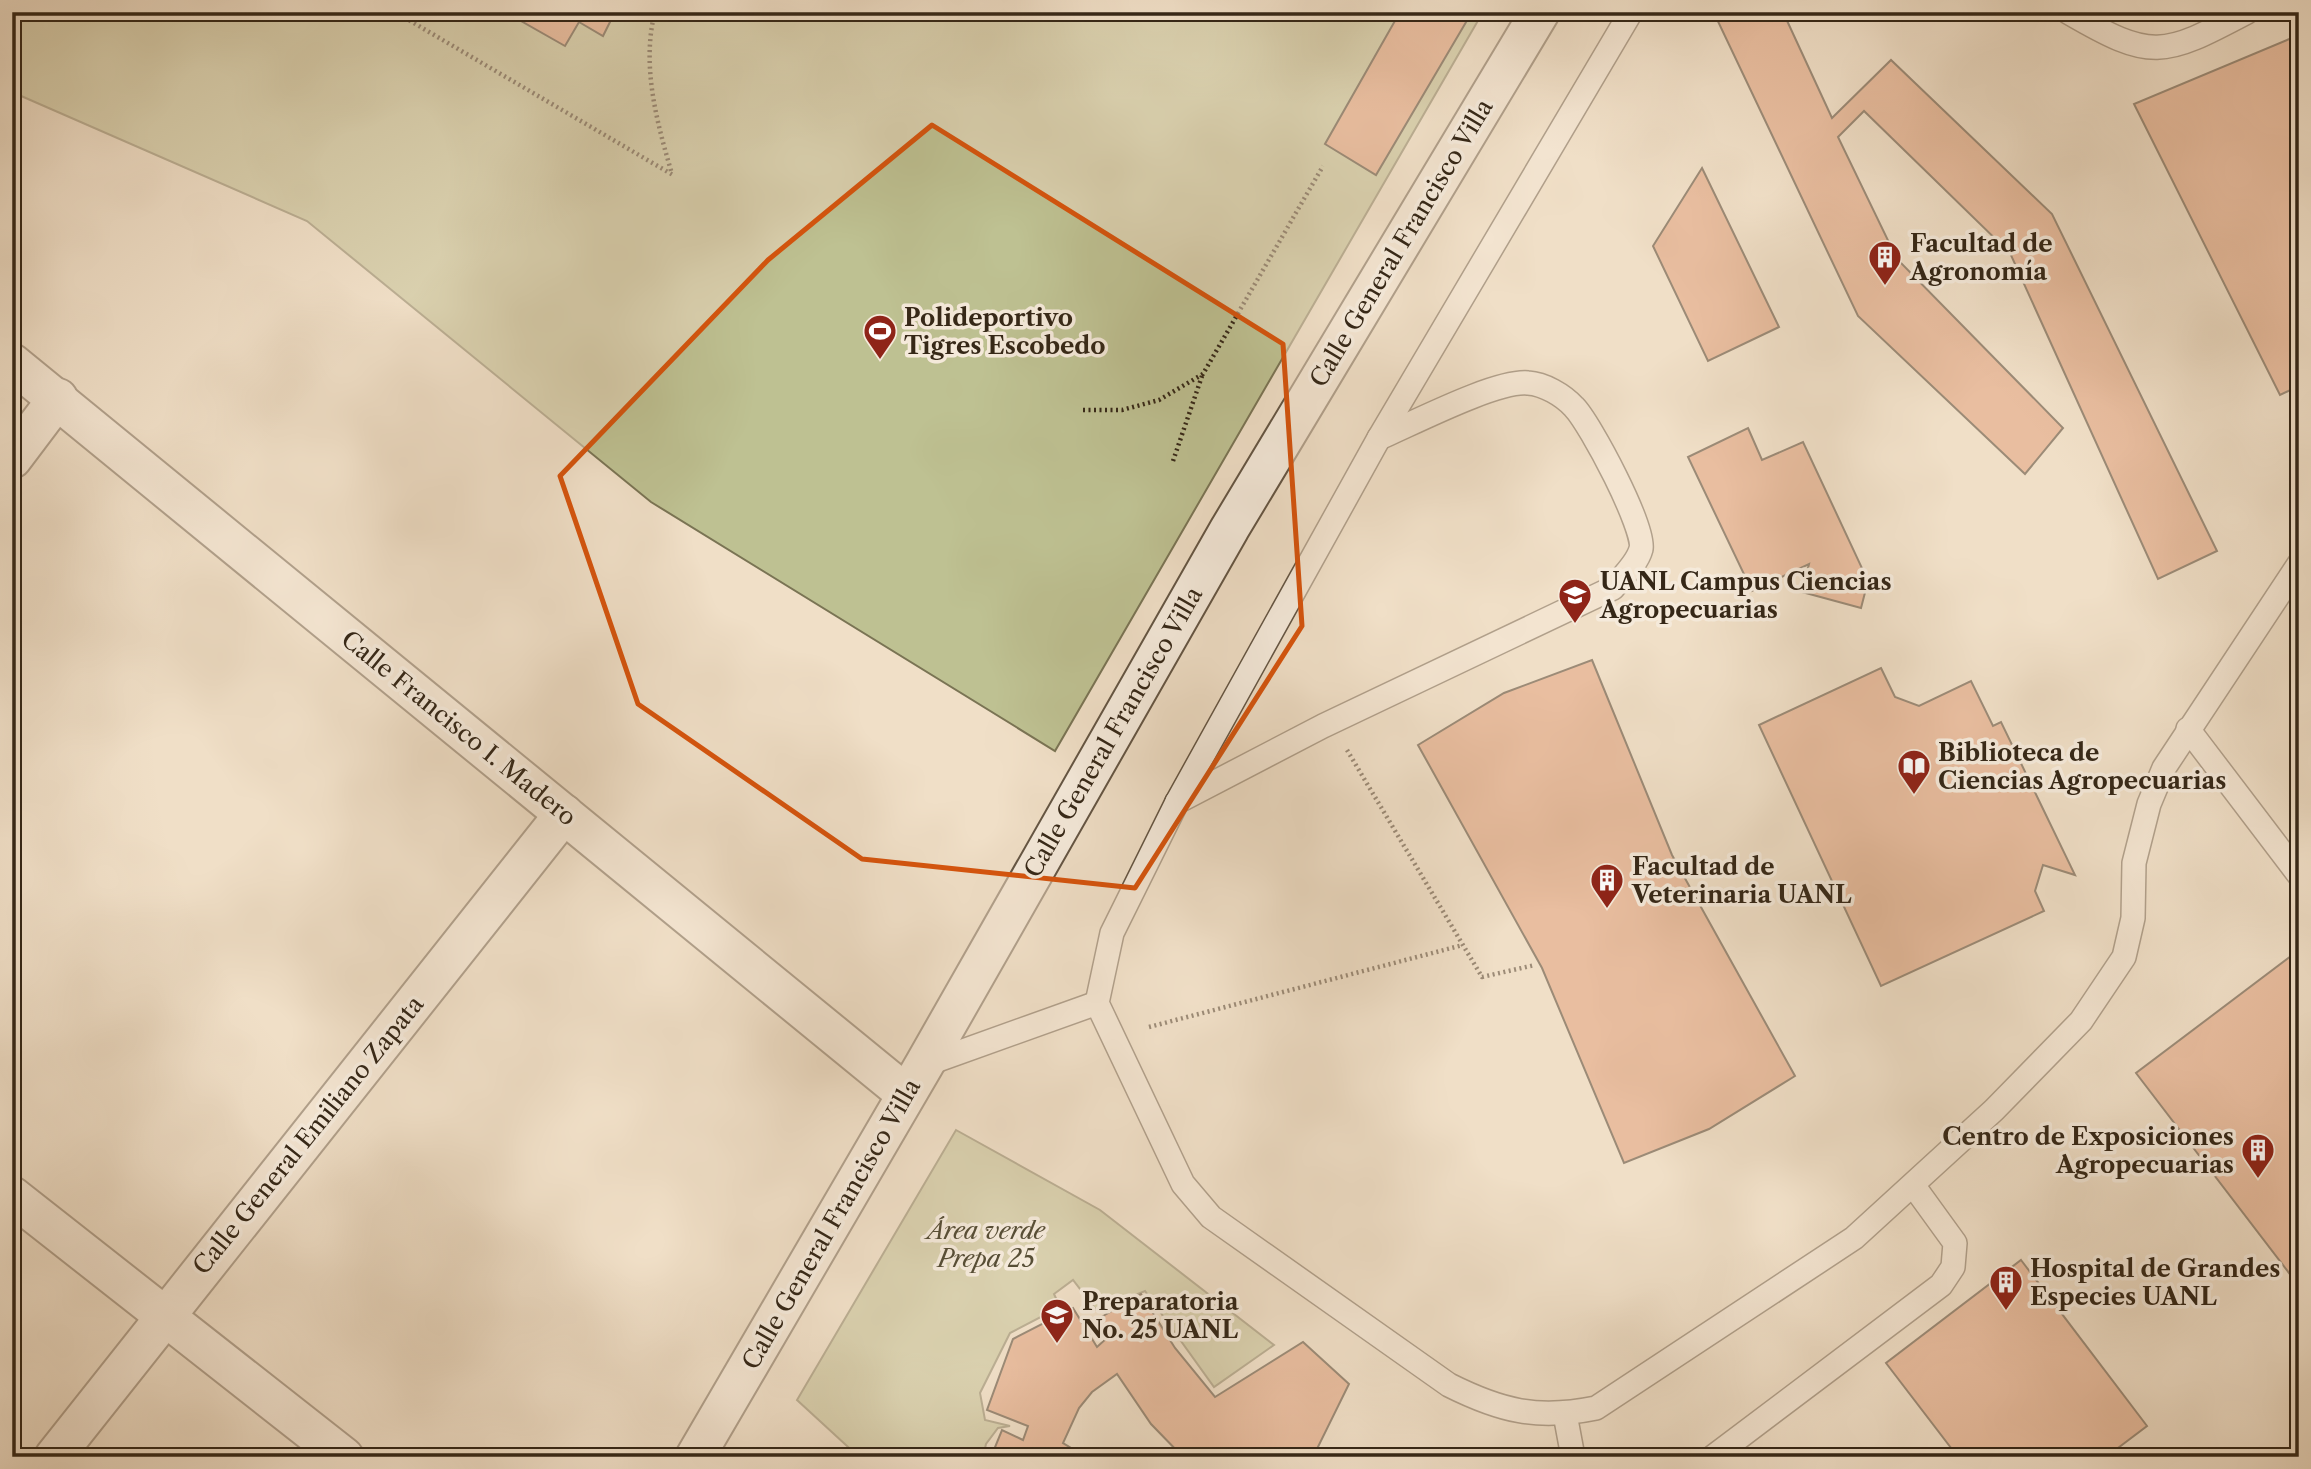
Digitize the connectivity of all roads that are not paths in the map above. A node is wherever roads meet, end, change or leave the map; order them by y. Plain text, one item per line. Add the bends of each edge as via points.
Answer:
1 (1540, 12) edge
2 (1631, 12) edge
3 (2068, 12) edge
4 (2247, 12) edge
5 (12, 363) edge
6 (58, 398) junction
7 (1379, 438) junction
8 (12, 459) edge
9 (2299, 564) edge
10 (2188, 729) junction
11 (1177, 802) junction
12 (564, 814) junction
13 (2299, 875) edge
14 (1097, 1003) junction
15 (915, 1079) junction
16 (1913, 1185) junction
17 (12, 1196) edge
18 (164, 1315) junction
19 (1565, 1415) junction
20 (54, 1457) edge
21 (344, 1457) edge
22 (695, 1457) edge
23 (1573, 1457) edge
24 (1713, 1457) edge

1 - 15 street, Calle General Francisco Villa via 1230,528
2 - 7 lane
3 - 4 lane via 2117,41 2143,48 2174,46
5 - 6 street, Calle Francisco I. Madero
6 - 8 street
6 - 12 street, Calle Francisco I. Madero
7 - 11 lane
7 - 11 lane via 1502,386 1532,383 1549,390 1576,408 1607,460 1641,532 1641,549 1613,588 1323,726
9 - 10 lane
10 - 13 lane
10 - 16 lane via 2149,804 2134,863 2133,918 2124,957 2112,977 2081,1021
11 - 14 lane via 1112,933
12 - 15 street, Calle Francisco I. Madero
12 - 18 street, Calle General Emiliano Zapata
14 - 15 lane
14 - 19 lane via 1183,1184 1211,1217 1449,1384 1488,1404
15 - 22 street, Calle General Francisco Villa
16 - 19 lane via 1854,1238 1596,1408
16 - 24 lane via 1955,1243 1952,1267 1941,1285
17 - 18 street
18 - 20 street, Calle General Emiliano Zapata
18 - 21 street
19 - 23 lane

